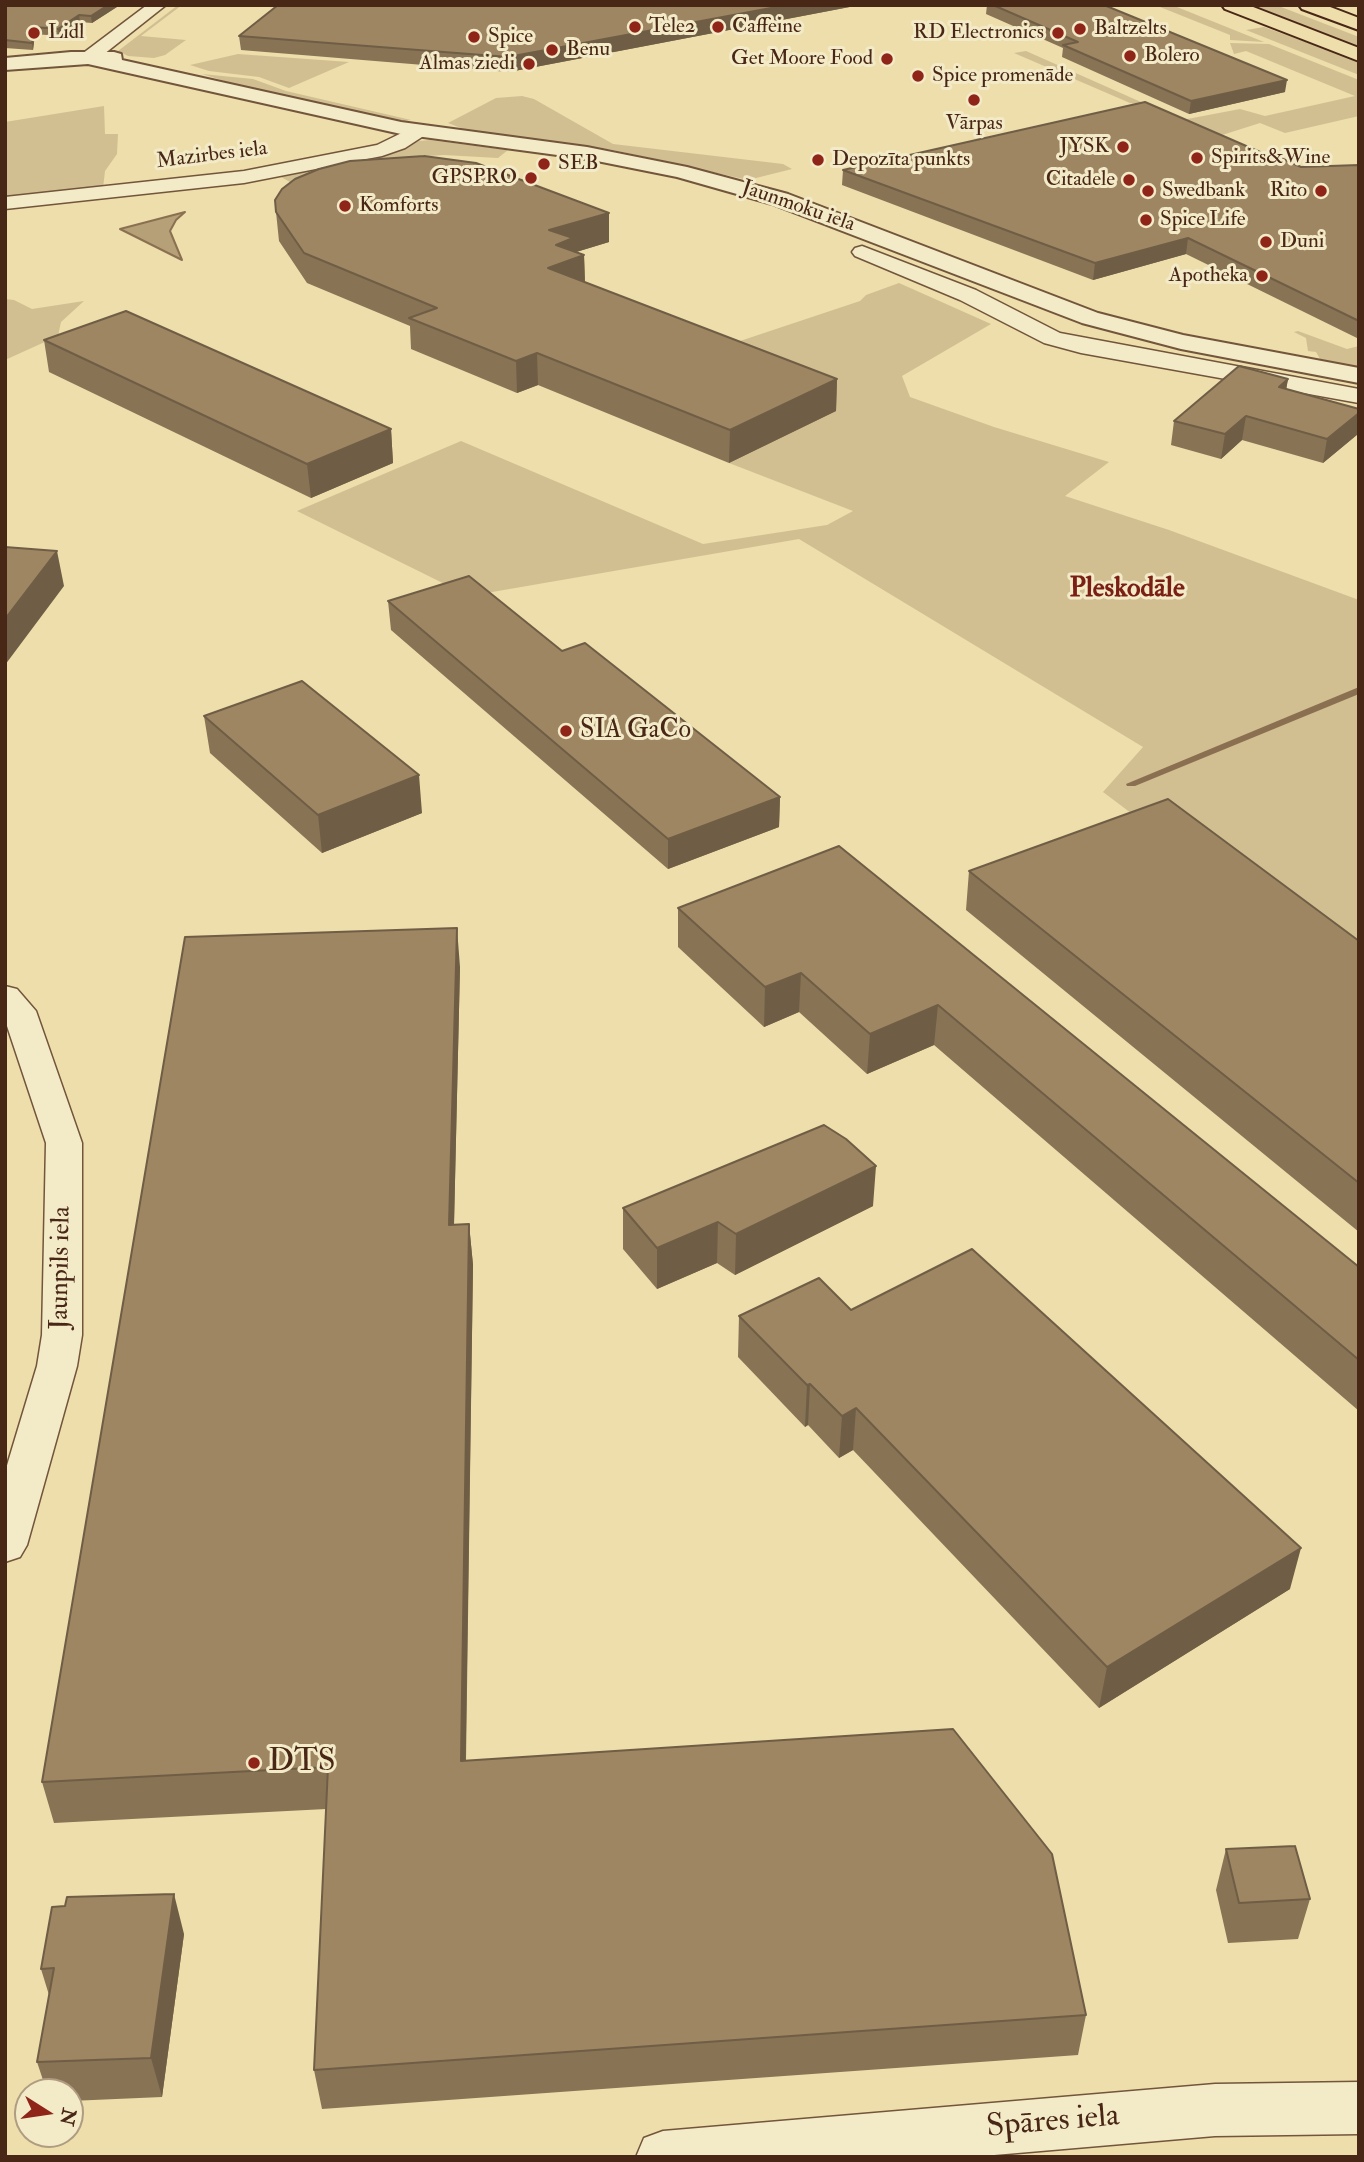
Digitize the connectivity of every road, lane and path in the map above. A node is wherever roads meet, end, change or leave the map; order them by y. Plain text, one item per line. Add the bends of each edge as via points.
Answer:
1 (158, 5) edge
2 (1231, 5) edge
3 (1288, 5) edge
4 (1308, 5) edge
5 (1323, 10) edge
6 (1359, 25) edge
7 (1359, 33) edge
8 (1359, 55) edge
9 (88, 58) junction
10 (5, 64) edge
11 (418, 131) junction
12 (5, 203) edge
13 (892, 242) junction
14 (1359, 376) edge
15 (1324, 379) junction
16 (1359, 396) edge
17 (5, 996) edge
18 (5, 1545) edge
19 (1359, 2108) edge
20 (663, 2157) edge

1 - 9 street
2 - 8 main road
3 - 7 main road
4 - 5 main road
5 - 6 main road
9 - 10 street, Jaunmoku iela
9 - 11 street, Jaunmoku iela
11 - 12 street, Mazirbes iela via 382,150 244,177
11 - 13 street, Jaunmoku iela via 586,153 680,171 780,199
13 - 15 street, Jaunmoku iela via 1090,318
13 - 15 street, Jaunmoku iela via 862,252 968,295 1052,338 1114,354
14 - 15 street, Jaunmoku iela
15 - 16 street, Jaunmoku iela
17 - 18 street, Jaunpils iela via 19,1011 64,1143 62,1335
19 - 20 street, Spāres iela via 1215,2109

